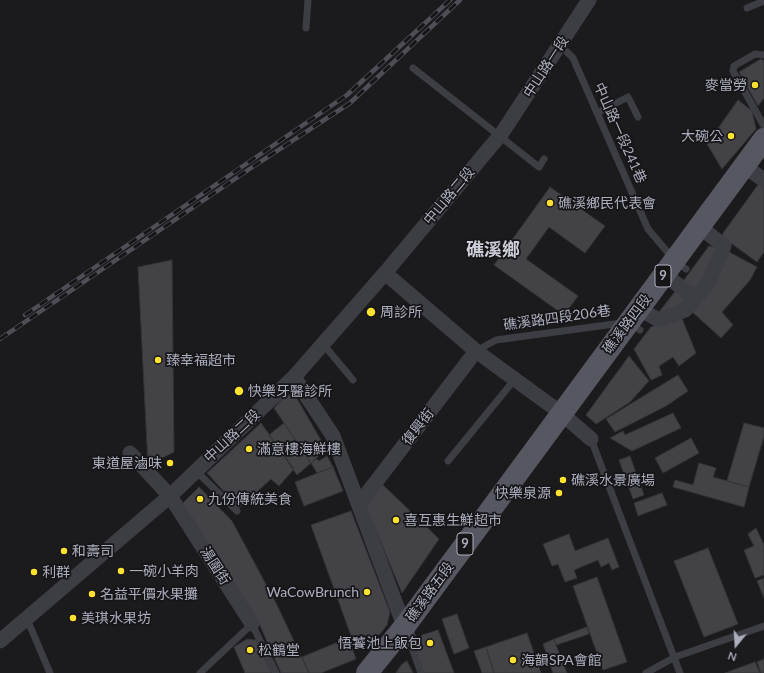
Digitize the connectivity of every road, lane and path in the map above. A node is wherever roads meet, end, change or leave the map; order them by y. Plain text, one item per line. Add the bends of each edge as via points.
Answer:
1 (308, 0) edge
2 (589, 0) edge
3 (764, 1) edge
4 (747, 8) dead end
5 (306, 28) dead end
6 (560, 45) junction
7 (764, 55) edge
8 (413, 68) dead end
9 (597, 112) junction
10 (638, 118) dead end
11 (764, 126) edge
12 (500, 135) junction
13 (764, 139) edge
14 (544, 159) dead end
15 (757, 171) edge
16 (706, 231) junction
17 (675, 272) junction
18 (385, 273) junction
19 (695, 298) junction
20 (640, 319) junction
21 (323, 344) junction
22 (476, 351) junction
23 (294, 377) junction
24 (515, 379) junction
25 (353, 380) dead end
26 (566, 417) junction
27 (591, 439) joint
28 (130, 453) dead end
29 (448, 461) dead end
30 (196, 470) junction
31 (170, 496) junction
32 (359, 504) junction
33 (237, 512) dead end
34 (27, 618) junction
35 (252, 624) junction
36 (764, 626) edge
37 (407, 633) junction
38 (0, 641) edge
39 (675, 657) junction
40 (50, 673) edge
41 (200, 673) edge
42 (276, 673) edge
43 (367, 673) edge
44 (382, 673) edge
45 (421, 673) edge
46 (646, 673) edge
47 (680, 673) edge

1 - 5 lane
2 - 6 street, 中山路一段
3 - 4 lane
6 - 9 lane, 中山路一段241巷 via 573,58
6 - 12 street, 中山路一段
7 - 11 lane via 755,54 734,66 733,71
8 - 12 lane
9 - 10 lane via 628,97
9 - 17 lane, 中山路一段241巷 via 648,229
12 - 14 lane via 539,167
12 - 18 street, 中山路二段
13 - 15 main road, 礁溪路四段 / 9
15 - 16 main road, 礁溪路四段 / 9
16 - 17 main road, 礁溪路四段 / 9
16 - 19 street via 724,246 709,282
17 - 19 street
17 - 20 main road, 礁溪路四段 / 9
18 - 21 street, 中山路二段
18 - 22 street
19 - 20 street via 685,310 660,320
20 - 22 lane, 礁溪路四段206巷 via 496,340
20 - 26 main road, 礁溪路四段 / 9
21 - 23 street, 中山路二段
21 - 25 lane
22 - 24 street
22 - 32 street, 復興街
23 - 30 street, 中山路二段
23 - 32 street via 333,436
24 - 26 street
24 - 29 lane
26 - 27 street
26 - 37 main road, 礁溪路五段 / 9
27 - 39 lane
28 - 31 street, 湯圍街
30 - 31 street, 中山路二段
30 - 33 lane
31 - 34 street, 中山路二段
31 - 35 street, 湯圍街
32 - 37 street
34 - 38 street, 中山路二段
34 - 40 lane
35 - 41 lane
35 - 42 lane
36 - 39 lane
37 - 43 main road, 礁溪路五段 / 9
37 - 44 main road, 礁溪路五段 / 9
37 - 45 lane
39 - 46 lane
39 - 47 lane

